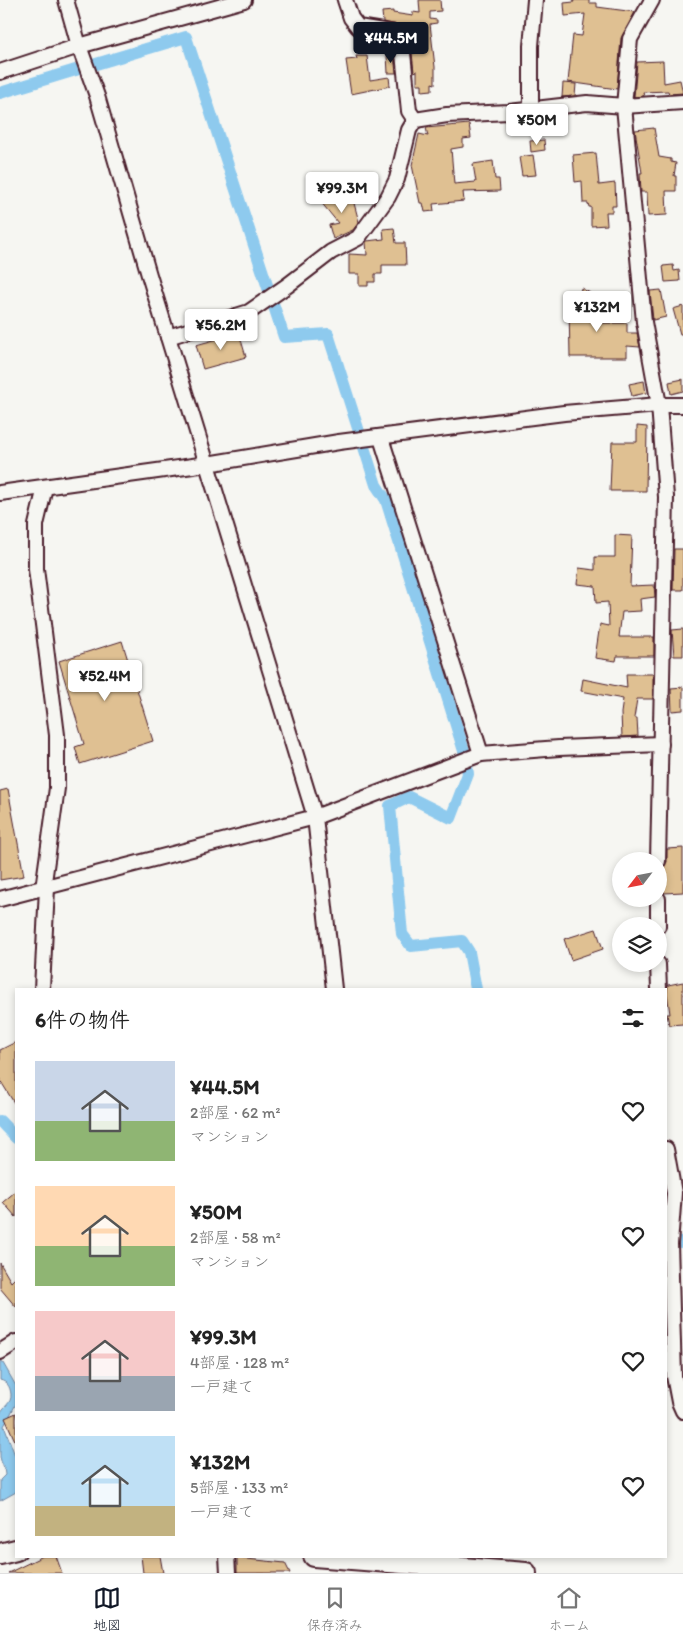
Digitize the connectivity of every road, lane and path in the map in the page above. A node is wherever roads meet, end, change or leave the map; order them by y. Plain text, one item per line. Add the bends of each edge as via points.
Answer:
1 (66, 0) edge
2 (244, 0) edge
3 (344, 0) edge
4 (535, 0) edge
5 (652, 0) edge
6 (79, 46) junction
7 (0, 72) edge
8 (683, 102) edge
9 (624, 106) junction
10 (531, 109) junction
11 (415, 120) junction
12 (168, 337) junction
13 (658, 405) junction
14 (683, 405) edge
15 (376, 438) junction
16 (207, 464) junction
17 (45, 488) junction
18 (0, 493) edge
19 (661, 744) junction
20 (481, 754) junction
21 (315, 817) junction
22 (658, 852) edge
23 (45, 888) junction
24 (0, 899) edge
25 (658, 972) edge
26 (42, 988) edge
27 (334, 988) edge
28 (658, 988) edge
29 (667, 1160) edge
30 (670, 1193) edge
31 (15, 1343) edge
32 (0, 1352) edge
33 (683, 1411) edge
34 (15, 1550) edge
35 (0, 1554) edge
36 (227, 1558) edge
37 (341, 1558) edge
38 (228, 1573) edge
39 (526, 1573) edge

1 - 6 street
2 - 6 street
3 - 11 street via 358,27 401,34 409,112
4 - 10 street
5 - 9 street via 630,39
6 - 7 street
6 - 12 street via 97,96
8 - 9 street
9 - 10 street via 587,103
9 - 13 street via 644,322
10 - 11 street
11 - 12 street via 409,130 398,179 358,238 331,252 249,312
12 - 16 street
13 - 14 street
13 - 15 street via 564,412
13 - 19 street via 666,496
15 - 16 street
15 - 20 street
16 - 17 street
16 - 21 street
17 - 18 street
17 - 23 street via 36,525 36,570 58,735 57,788
19 - 20 street
19 - 22 street
20 - 21 street
21 - 23 street
21 - 27 street
23 - 24 street
23 - 26 street
25 - 28 street
29 - 30 street
30 - 33 street via 674,1376
31 - 32 street
34 - 35 main road
36 - 38 street
37 - 39 main road

